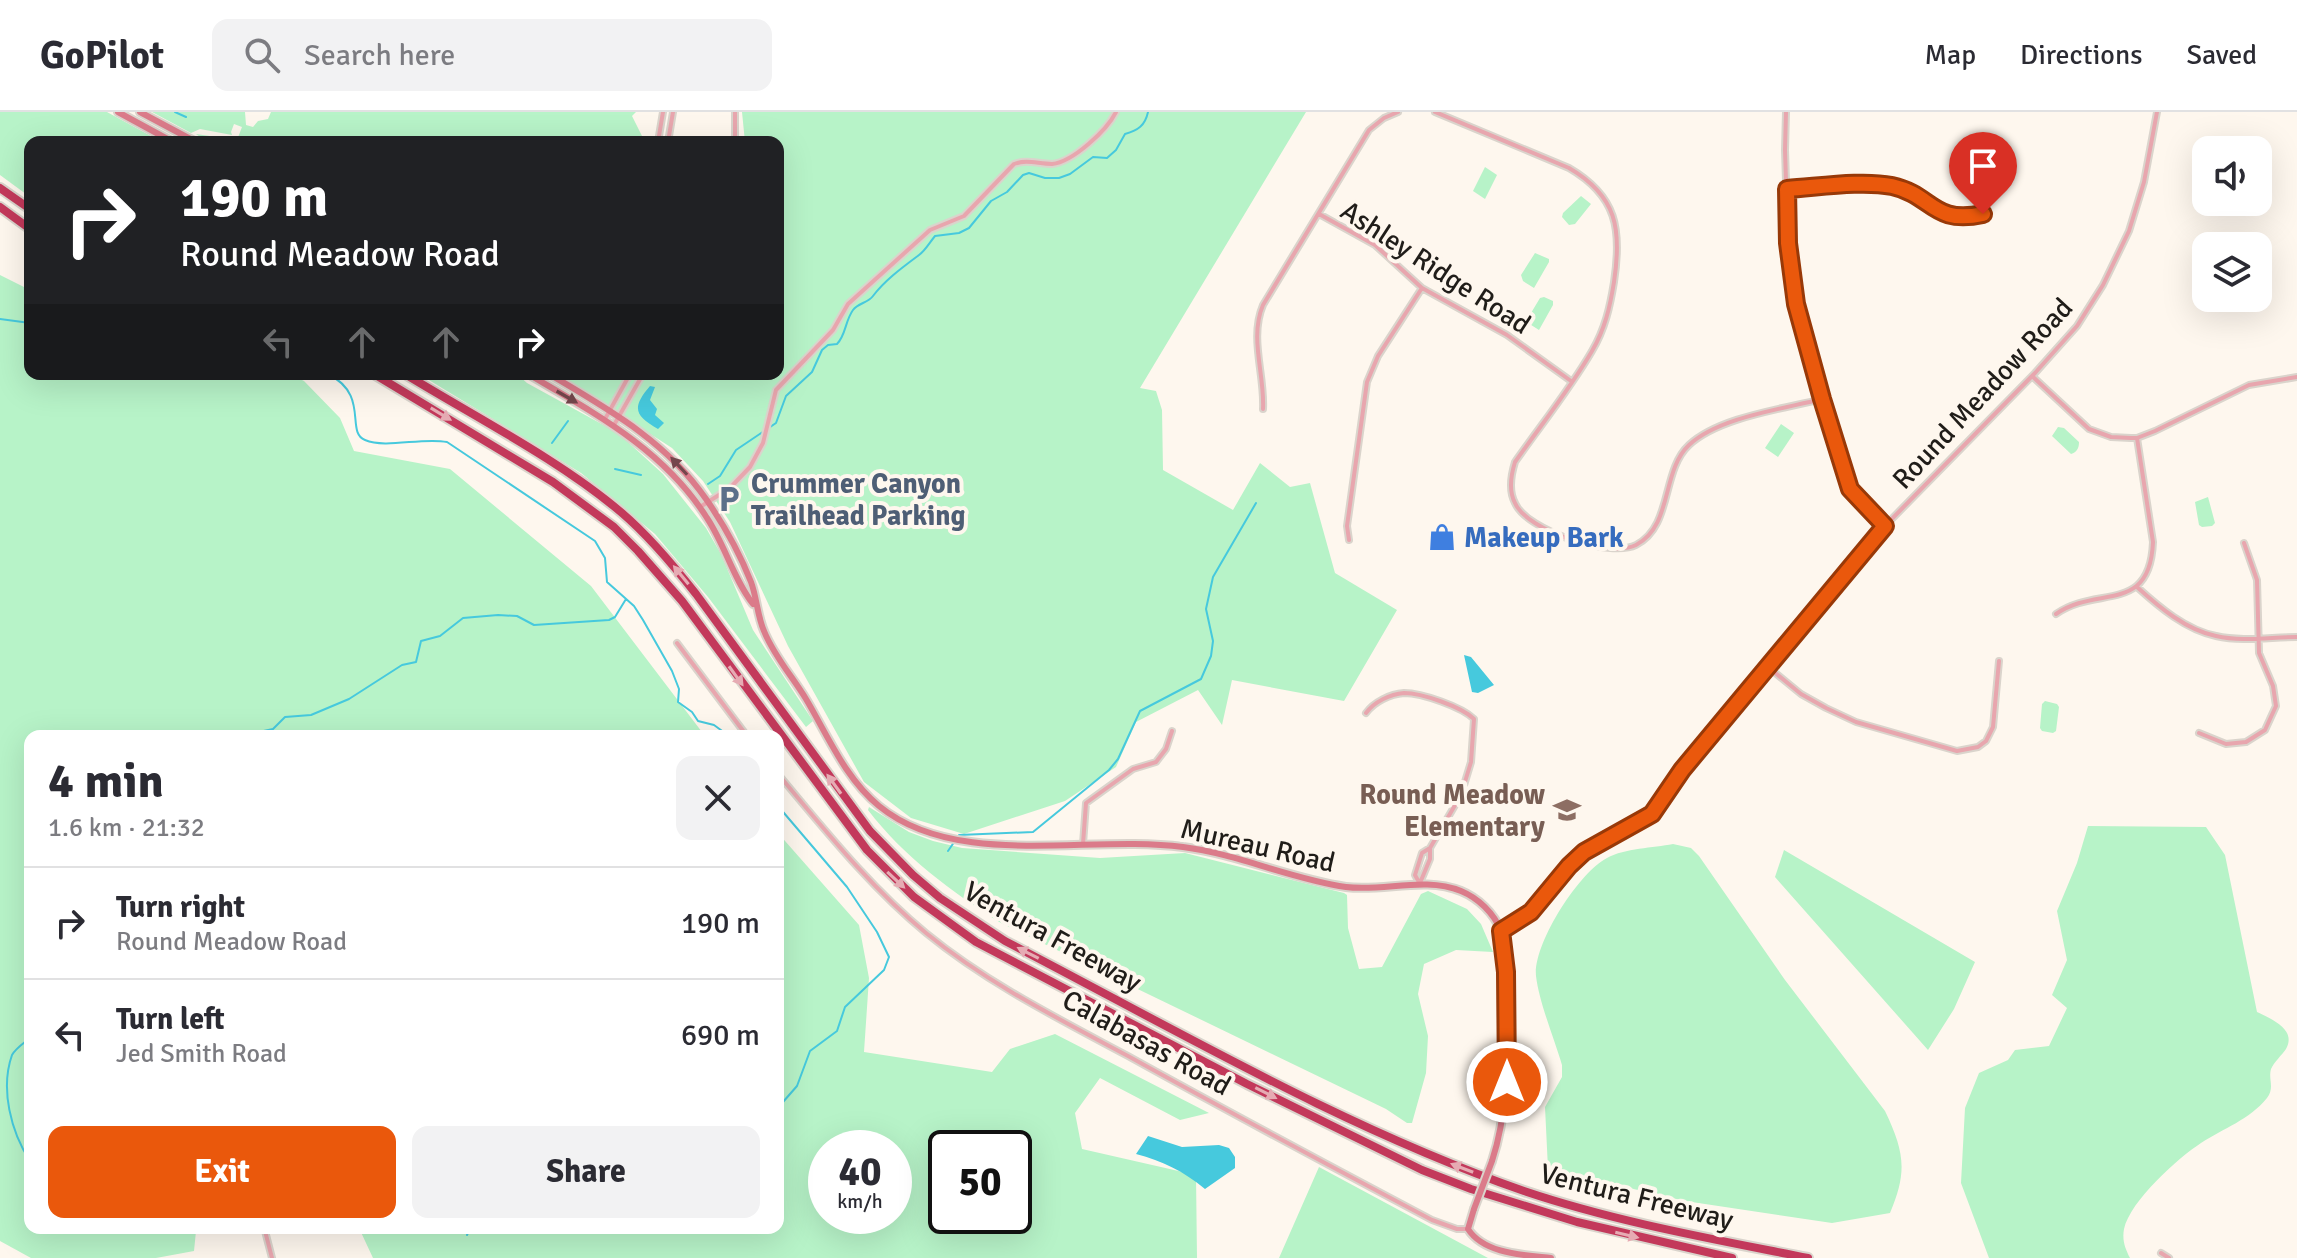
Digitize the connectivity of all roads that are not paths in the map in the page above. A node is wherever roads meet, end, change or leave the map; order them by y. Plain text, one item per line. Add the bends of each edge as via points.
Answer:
1 (118, 112) edge
2 (140, 112) edge
3 (663, 112) edge
4 (673, 112) edge
5 (735, 112) edge
6 (1116, 112) edge
7 (1398, 112) edge
8 (1435, 112) edge
9 (1786, 112) edge
10 (2157, 112) edge
11 (162, 136) edge
12 (185, 136) edge
13 (659, 136) edge
14 (669, 136) edge
15 (735, 136) edge
16 (0, 188) edge
17 (1787, 189) junction
18 (24, 205) edge
19 (0, 207) edge
20 (1319, 214) junction
21 (1983, 214) dead end
22 (24, 225) edge
23 (1422, 288) junction
24 (2032, 376) junction
25 (2297, 377) edge
26 (384, 380) edge
27 (415, 380) edge
28 (538, 380) edge
29 (559, 380) edge
30 (627, 380) edge
31 (640, 380) edge
32 (1571, 381) junction
33 (1822, 399) junction
34 (1263, 409) dead end
35 (611, 410) junction
36 (620, 416) junction
37 (605, 419) junction
38 (614, 425) junction
39 (2137, 438) junction
40 (708, 502) junction
41 (700, 507) junction
42 (1885, 526) junction
43 (1349, 540) dead end
44 (2244, 543) dead end
45 (2137, 587) junction
46 (755, 607) junction
47 (2056, 614) dead end
48 (2297, 637) edge
49 (2257, 638) junction
50 (677, 643) dead end
51 (1999, 661) dead end
52 (1768, 667) junction
53 (1366, 713) dead end
54 (742, 730) edge
55 (776, 730) edge
56 (1172, 731) dead end
57 (2199, 733) dead end
58 (784, 741) edge
59 (784, 781) edge
60 (1083, 844) junction
61 (1430, 848) junction
62 (1420, 884) junction
63 (1501, 931) junction
64 (1468, 1229) junction
65 (266, 1234) edge
66 (2161, 1253) dead end
67 (272, 1258) edge
68 (1551, 1258) edge
69 (1732, 1258) edge
70 (1808, 1258) edge
71 (2169, 1258) edge

1 - 11 main road
2 - 12 main road
3 - 13 street
4 - 14 street
5 - 15 street
6 - 40 street via 1099,135 1064,160 1014,164 964,216 930,230 865,286 833,330 776,390 768,430 750,467
7 - 20 street via 1369,130
8 - 32 street via 1569,168 1600,190 1609,205 1618,256 1609,315
9 - 17 street
10 - 24 street, Round Meadow Road via 2144,182 2123,246 2084,316
16 - 18 highway
17 - 21 street via 1896,187 1951,217
17 - 33 street via 1796,304
19 - 22 highway
20 - 23 street, Ashley Ridge Road via 1383,250
20 - 34 street via 1259,315
23 - 32 street, Ashley Ridge Road via 1507,335
23 - 43 street via 1367,382
24 - 39 street via 2089,429
24 - 42 street, Round Meadow Road
25 - 39 street via 2249,385
26 -> 55 highway, Ventura Freeway via 553,482 614,527 682,601
70 -> 27 highway, Ventura Freeway via 1620,1218 1439,1159 1251,1069 973,921 913,875 870,831 696,594 632,523 570,475
28 -> 37 main road, Mureau Road
29 - 35 main road, Mureau Road
30 - 35 street
31 - 36 street
32 - 33 street via 1515,462 1515,505 1537,526 1620,550 1645,539 1660,516 1678,460 1702,435
33 - 42 street via 1850,489
35 - 36 main road, Mureau Road
35 - 37 street
36 - 38 street
40 -> 36 main road, Mureau Road via 668,454
37 - 38 main road, Mureau Road
38 - 41 main road, Mureau Road via 660,461
39 - 45 street via 2153,542 2147,574
40 - 41 street
40 - 46 main road, Mureau Road via 753,587
41 - 46 main road, Mureau Road
42 - 52 street, Round Meadow Road
44 - 49 street via 2257,580
45 - 47 street
45 - 49 street via 2195,629
46 - 60 main road, Mureau Road via 771,647 846,769 895,818 955,840
48 - 49 street
49 - 57 street via 2276,696 2270,722 2256,736 2235,744
50 - 54 street
51 - 52 street via 1993,727 1978,747 1957,751 1856,722 1801,694
52 - 63 street, Round Meadow Road via 1652,814 1584,852 1531,912
53 - 61 street via 1372,705 1404,693 1467,712 1474,719 1471,762 1461,795
56 - 60 street via 1156,762 1133,769 1086,803
58 -> 69 highway, Ventura Freeway via 867,850 914,897 976,942 1422,1170 1577,1222
59 - 64 street, Calabasas Road via 893,904 967,963 1277,1138 1432,1220
60 - 62 main road, Mureau Road via 1184,847 1354,888
61 - 62 street
61 - 62 street via 1422,853 1415,875
62 - 63 main road, Mureau Road via 1472,897
63 - 64 main road, bridge via 1506,972 1505,1112
64 - 68 main road, Calabasas Road via 1488,1246
65 - 67 street
66 - 71 street

